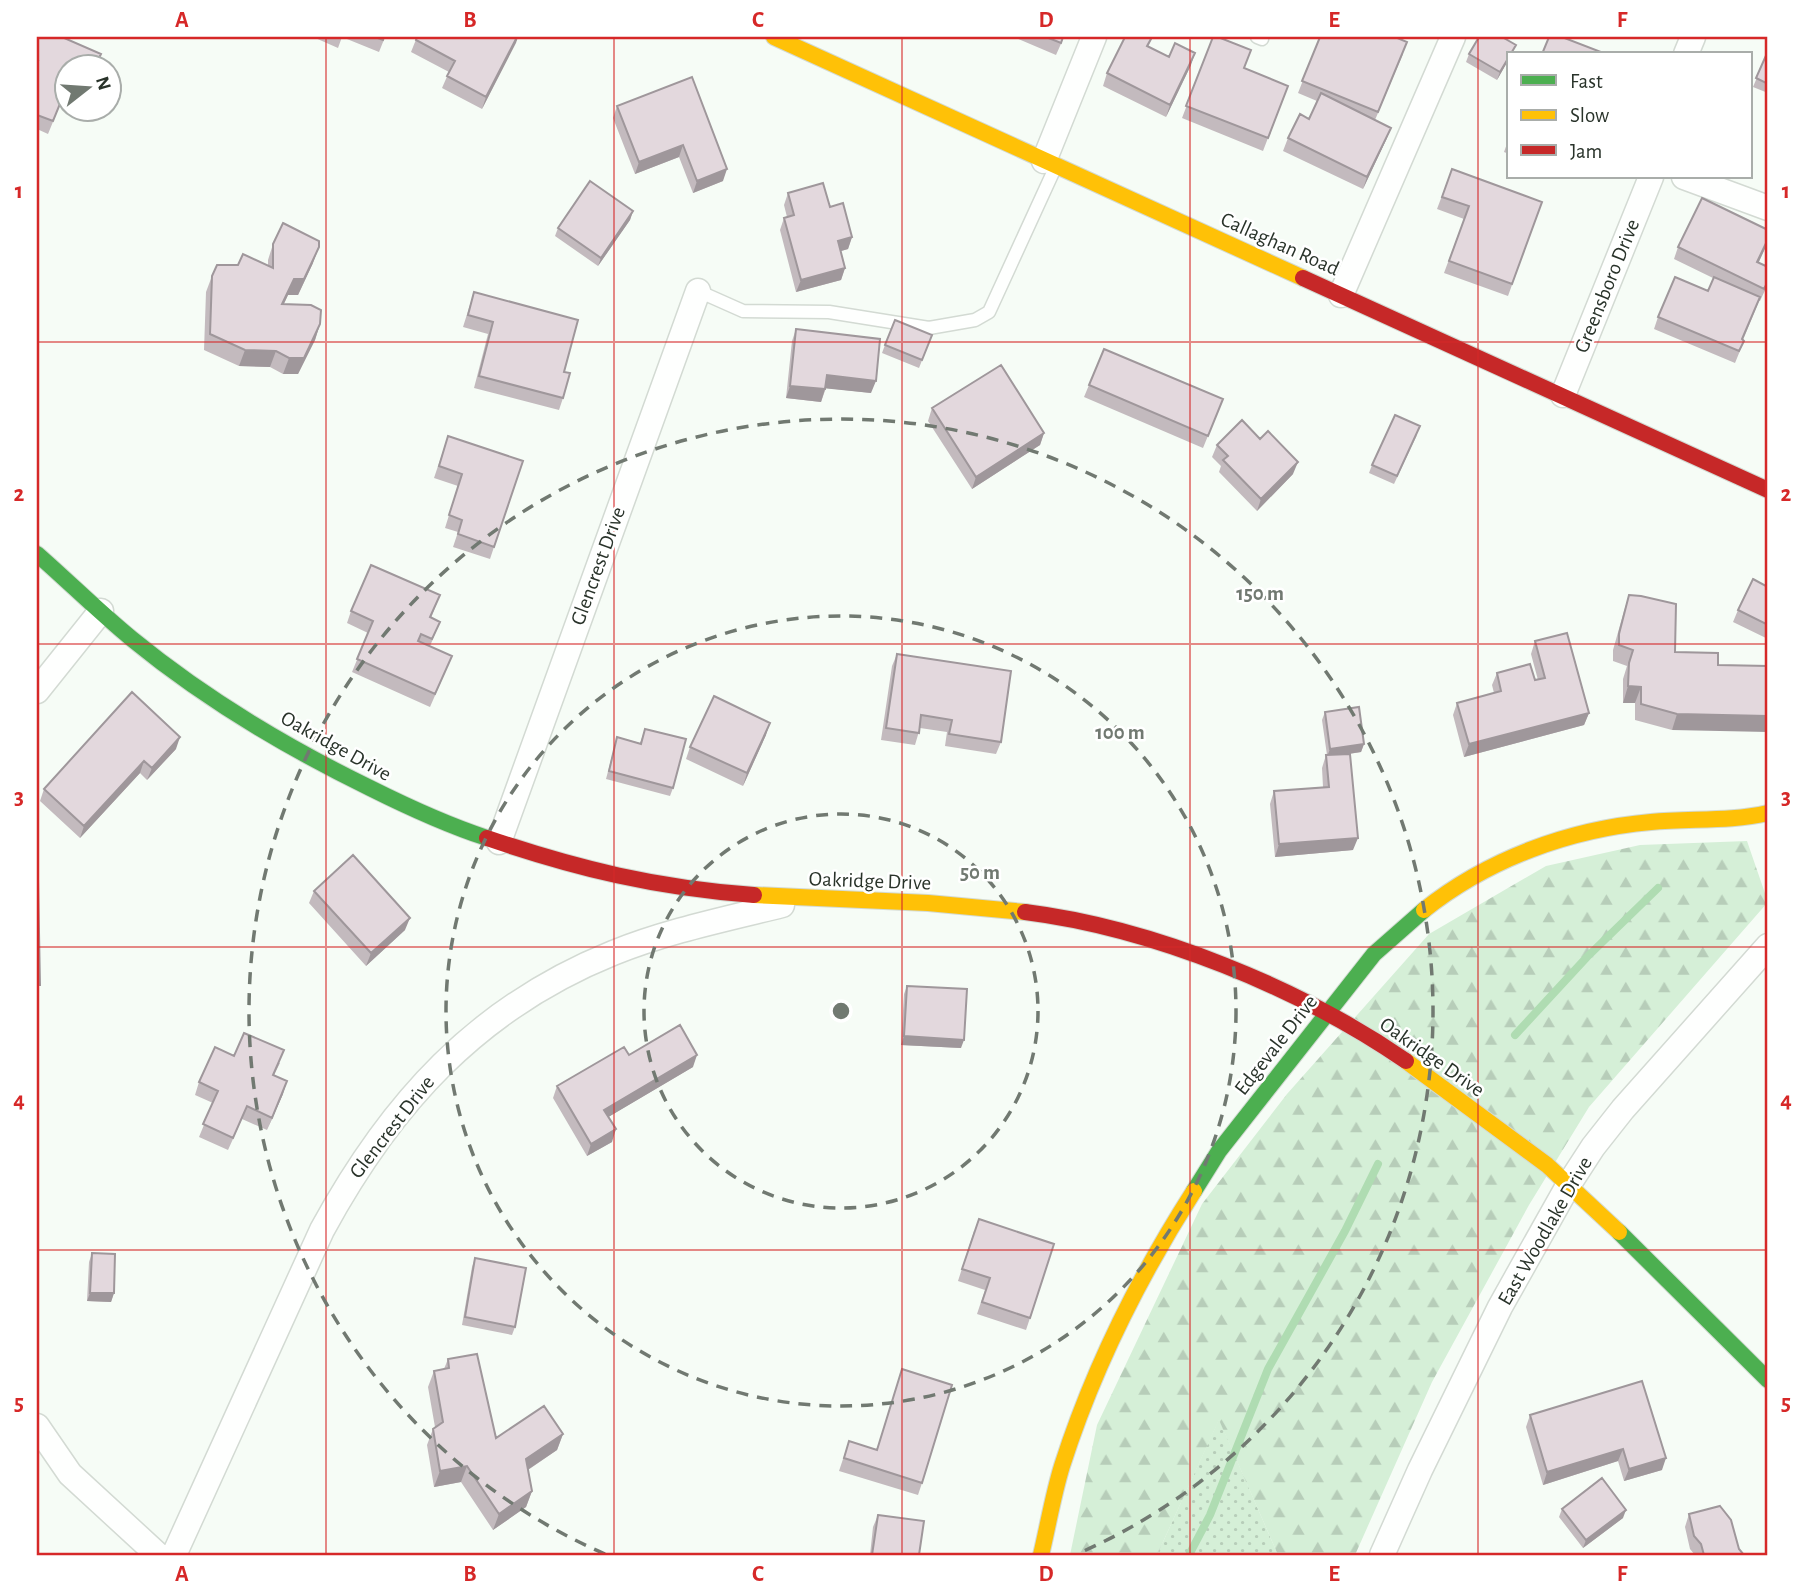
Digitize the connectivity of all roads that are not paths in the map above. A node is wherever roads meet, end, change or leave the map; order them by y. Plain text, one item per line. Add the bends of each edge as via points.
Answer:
1 (774, 37) edge
2 (1094, 37) edge
3 (1453, 37) edge
4 (1050, 163) junction
5 (1651, 178) edge
6 (1687, 178) edge
7 (1768, 208) edge
8 (698, 291) joint
9 (1341, 295) junction
10 (1563, 395) junction
11 (1768, 490) edge
12 (37, 554) edge
13 (101, 611) junction
14 (37, 691) edge
15 (1767, 819) edge
16 (499, 842) junction
17 (802, 900) junction
18 (1768, 946) edge
19 (1327, 1013) junction
20 (1569, 1184) junction
21 (1768, 1380) edge
22 (37, 1426) edge
23 (158, 1555) edge
24 (174, 1555) edge
25 (1041, 1555) edge
26 (1382, 1555) edge

1 - 4 street, Callaghan Road
2 - 4 street
3 - 9 street
4 - 8 lane via 989,312 975,320 929,328 829,312 743,311
4 - 9 street, Callaghan Road
5 - 10 street, Greensboro Drive
6 - 7 street
8 - 16 street, Glencrest Drive
9 - 10 street, Callaghan Road
10 - 11 street, Callaghan Road
12 - 13 street, Oakridge Drive
13 - 14 street
13 - 16 street, Oakridge Drive via 204,692 295,749 394,801
15 - 19 street, Edgevale Drive via 1605,828 1516,856 1474,876 1397,929
16 - 17 street, Oakridge Drive via 567,866 638,881
17 - 19 street, Oakridge Drive via 994,907 1100,926 1225,968
17 - 24 street, Glencrest Drive via 660,936 551,983 462,1045 415,1093 350,1179 322,1230
18 - 20 street, East Woodlake Drive via 1623,1109
19 - 20 street, Oakridge Drive via 1405,1060
19 - 25 street, Edgevale Drive via 1219,1151 1154,1254 1096,1376 1062,1467
20 - 21 street, Oakridge Drive
20 - 26 street, East Woodlake Drive via 1500,1307
22 - 23 street via 70,1474

